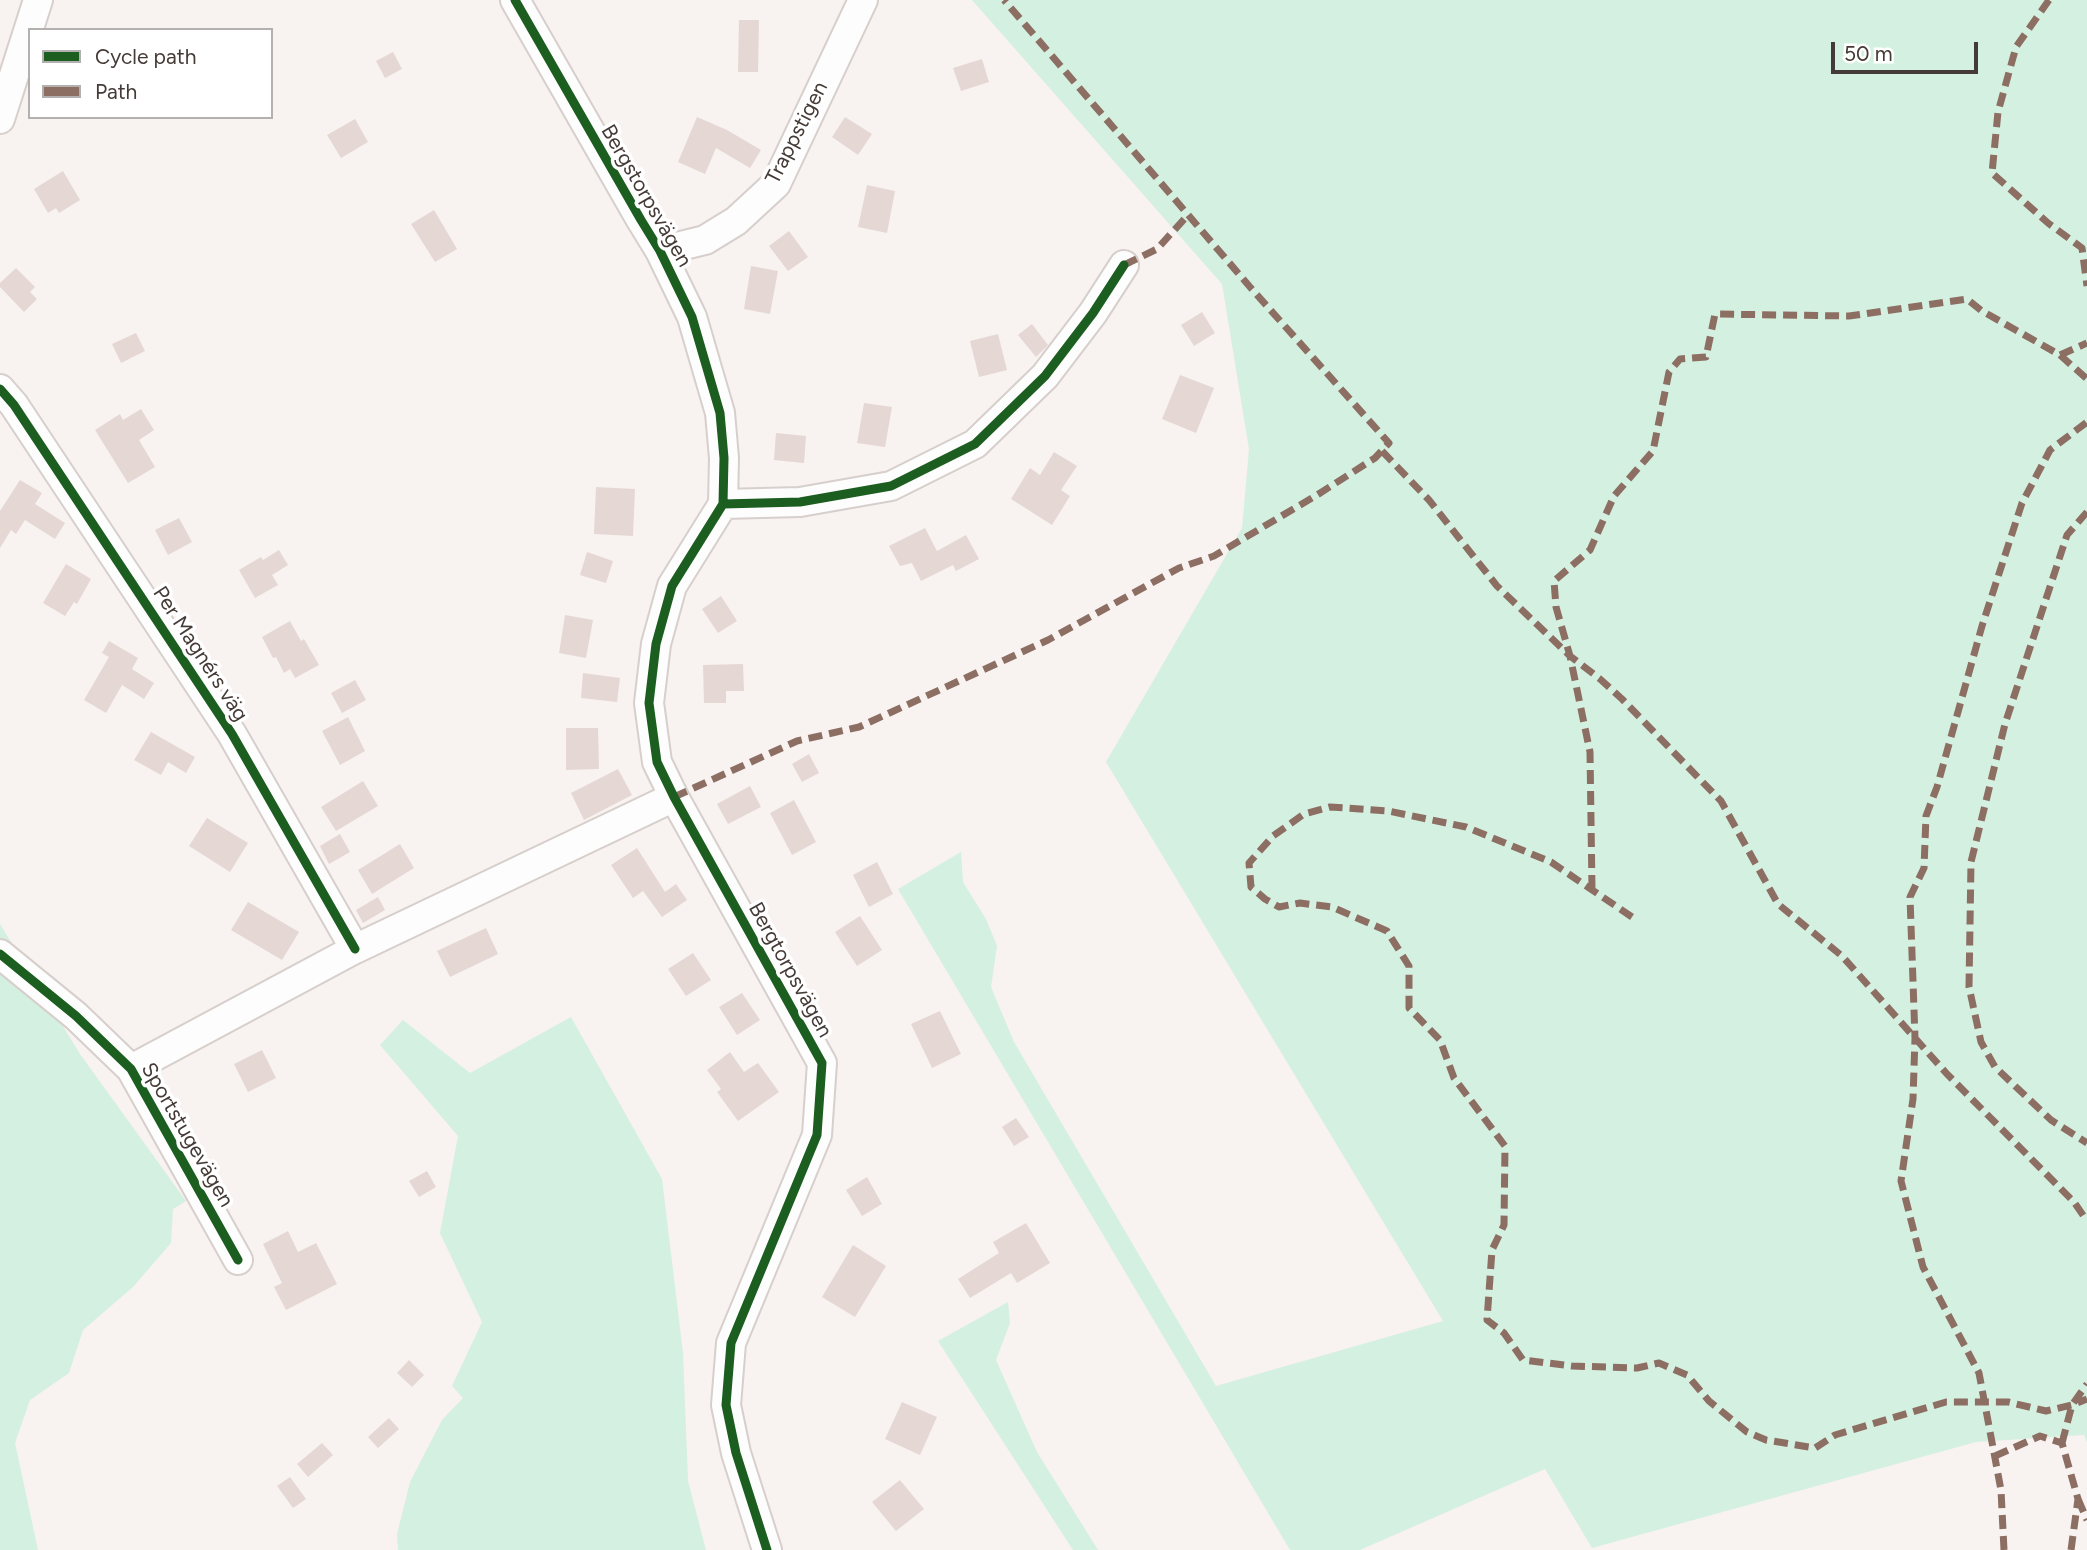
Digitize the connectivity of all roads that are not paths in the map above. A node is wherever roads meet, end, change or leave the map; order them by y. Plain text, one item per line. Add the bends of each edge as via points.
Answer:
1 (38, 0) edge
2 (515, 0) edge
3 (863, 0) edge
4 (29, 28) edge
5 (28, 32) edge
6 (0, 120) edge
7 (660, 251) junction
8 (1124, 265) dead end
9 (0, 389) edge
10 (723, 504) junction
11 (674, 797) junction
12 (355, 949) junction
13 (0, 954) edge
14 (131, 1069) junction
15 (238, 1260) dead end
16 (767, 1550) edge

1 - 4 street
2 - 7 street, Bergstorpsvägen
3 - 7 street, Trappstigen via 776,184 736,221 705,240
5 - 6 street
7 - 10 street, Bergstorpsvägen via 692,317 720,413
8 - 10 street via 1045,376 975,444 891,486 800,502
9 - 12 street, Per Magnérs väg via 232,734
10 - 11 street, Bergtorpsvägen via 672,586 656,644 649,703 657,762
11 - 12 street
11 - 16 street, Bergtorpsvägen via 821,1063 817,1135 731,1343 726,1405
12 - 14 street
13 - 14 street, Sportstugevägen via 76,1016
14 - 15 street, Sportstugevägen

